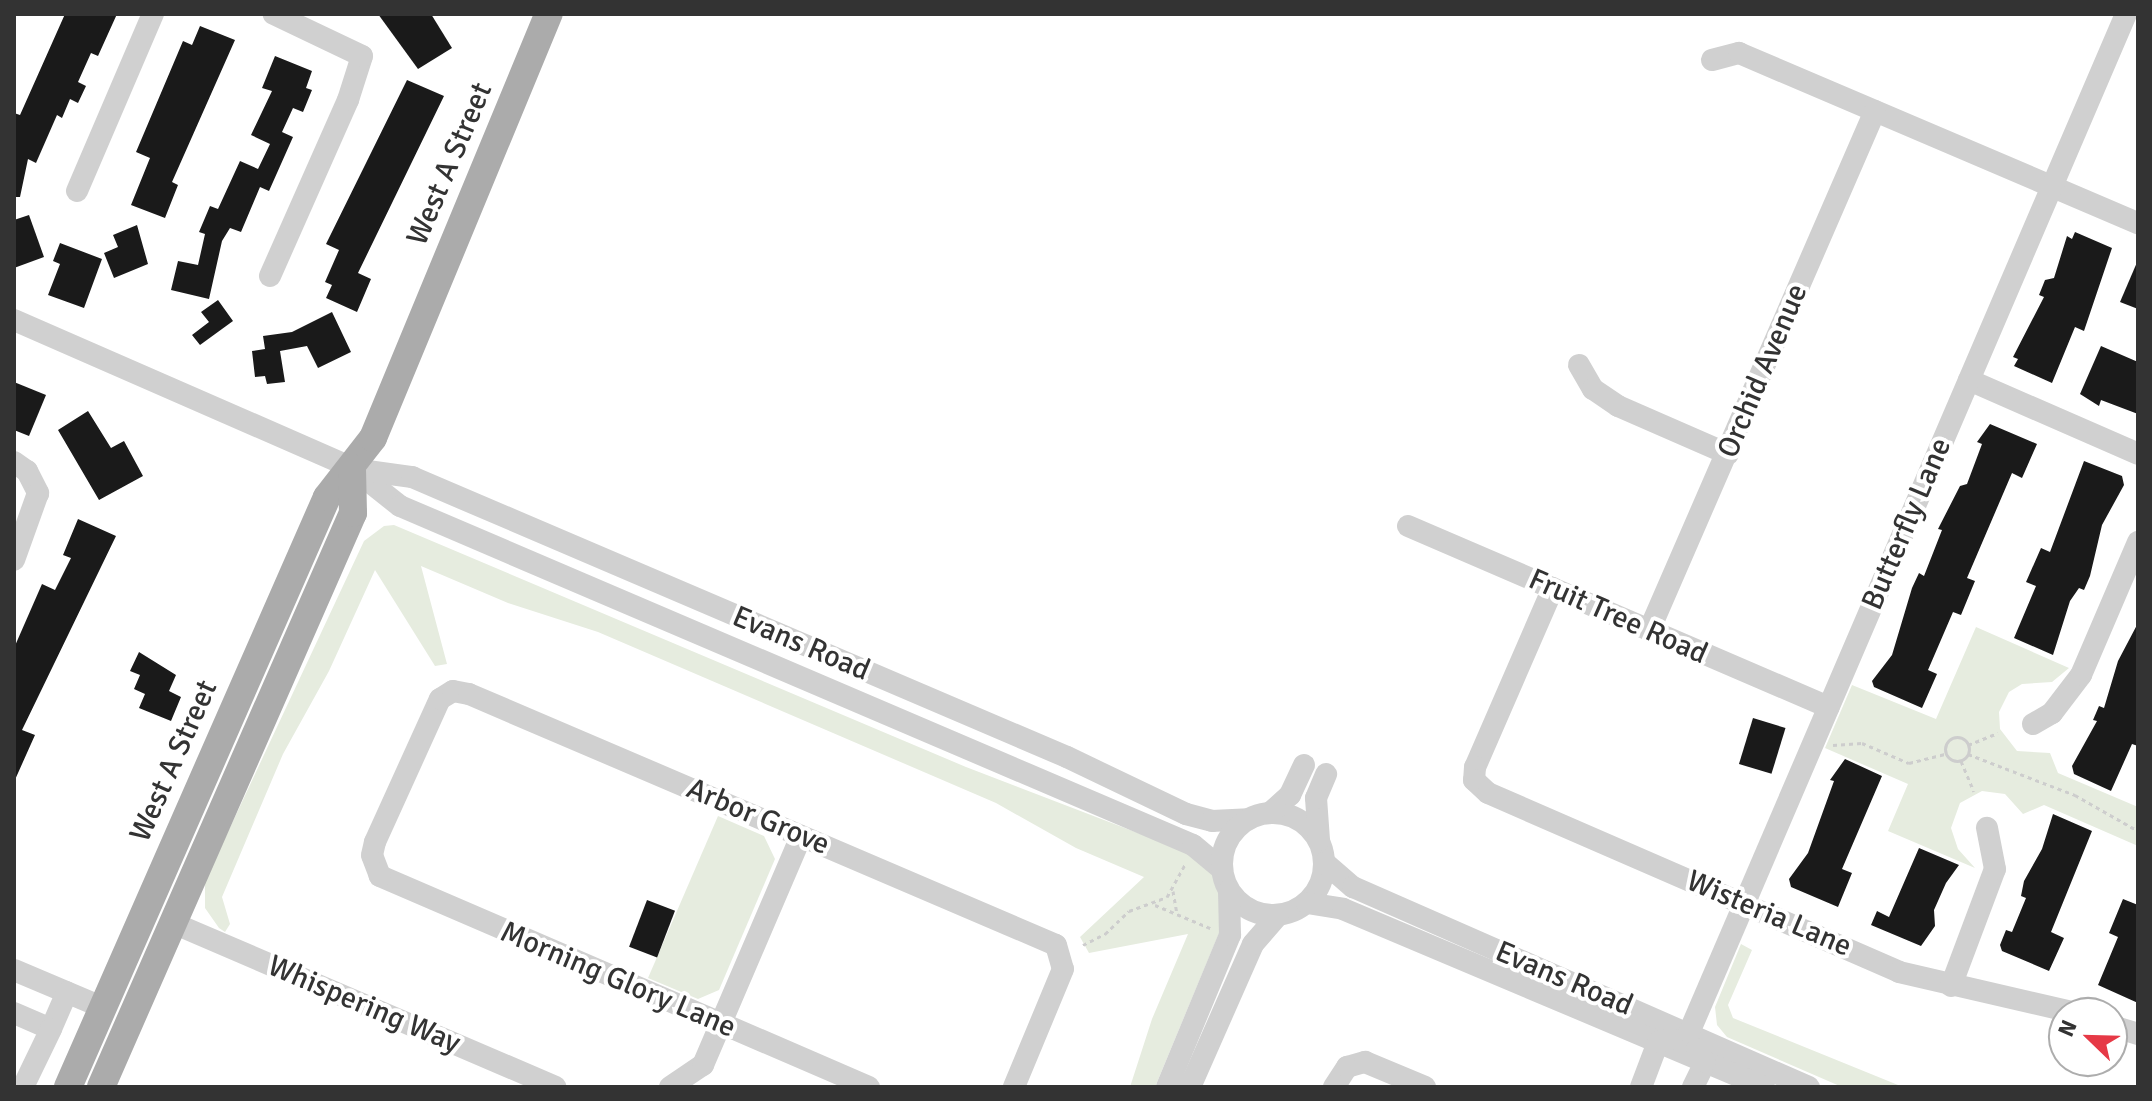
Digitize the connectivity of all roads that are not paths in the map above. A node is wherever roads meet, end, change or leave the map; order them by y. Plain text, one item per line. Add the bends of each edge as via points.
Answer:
1 (153, 14) edge
2 (274, 14) edge
3 (549, 14) edge
4 (2126, 14) edge
5 (1712, 60) dead end
6 (1875, 111) junction
7 (2052, 186) junction
8 (77, 191) dead end
9 (2138, 223) edge
10 (270, 276) dead end
11 (14, 320) edge
12 (1579, 365) dead end
13 (1969, 380) junction
14 (1728, 454) junction
15 (2138, 454) edge
16 (14, 462) edge
17 (352, 468) junction
18 (1408, 526) dead end
19 (2138, 542) edge
20 (14, 560) edge
21 (1553, 588) junction
22 (1649, 631) junction
23 (835, 659) junction
24 (823, 688) junction
25 (1829, 707) junction
26 (2033, 724) dead end
27 (1304, 765) dead end
28 (1326, 774) dead end
29 (1270, 813) junction
30 (1248, 819) junction
31 (1987, 828) dead end
32 (801, 836) junction
33 (1319, 840) junction
34 (1325, 863) junction
35 (374, 865) joint
36 (1226, 880) junction
37 (1307, 903) junction
38 (1744, 904) junction
39 (1277, 916) junction
40 (173, 923) junction
41 (14, 970) edge
42 (1951, 986) junction
43 (67, 992) junction
44 (2048, 1007) edge
45 (104, 1008) junction
46 (14, 1013) edge
47 (720, 1024) junction
48 (51, 1029) junction
49 (1688, 1035) junction
50 (1658, 1042) junction
51 (1705, 1062) junction
52 (703, 1065) junction
53 (23, 1087) edge
54 (68, 1087) edge
55 (101, 1087) edge
56 (555, 1087) edge
57 (670, 1087) edge
58 (709, 1087) edge
59 (869, 1087) edge
60 (1014, 1087) edge
61 (1167, 1087) edge
62 (1190, 1087) edge
63 (1334, 1087) edge
64 (1425, 1087) edge
65 (1641, 1087) edge
66 (1693, 1087) edge
67 (1764, 1087) edge
68 (1809, 1087) edge

1 - 8 street
2 - 10 street via 362,56 348,100
3 - 17 main road, West A Street via 373,438
4 - 7 street, Butterfly Lane
5 - 6 street via 1739,53
6 - 7 street
6 - 14 street, Orchid Avenue
7 - 9 street
7 - 13 street, Butterfly Lane
11 - 17 street, Evans Road
12 - 14 street via 1593,389 1618,406
13 - 15 street
13 - 25 street, Butterfly Lane
14 - 22 street, Orchid Avenue
16 - 20 street via 27,471 38,493
17 - 23 street, Evans Road via 412,477
17 - 24 street, Evans Road via 400,506
17 - 40 main road via 353,513
17 - 45 main road, West A Street via 327,497
18 - 21 street, Fruit Tree Road
19 - 26 street via 2081,675 2052,713
21 - 22 street, Fruit Tree Road
21 - 38 street, Wisteria Lane via 1475,767 1474,780 1488,793
22 - 25 street, Fruit Tree Road
23 - 24 street
23 - 30 street, Evans Road via 1067,757 1186,814 1212,821
24 - 36 street, Evans Road via 1193,845
25 - 38 street, Butterfly Lane
27 - 29 street via 1290,795
28 - 33 street via 1316,798
29 - 30 street
29 - 33 street via 1294,817
30 - 36 street via 1231,835
31 - 42 street via 1995,869
32 - 35 street, Arbor Grove via 469,694 447,694 435,705 375,842
32 - 47 street
32 - 60 street, Arbor Grove via 1073,950
33 - 34 street
34 - 37 street via 1321,885
34 - 49 street, Evans Road via 1353,887
35 - 47 street, Morning Glory Lane via 384,879
36 - 39 street via 1255,912
36 - 61 street via 1230,935
37 - 39 street
37 - 50 street, Evans Road via 1343,909
38 - 42 street, Wisteria Lane via 1899,972
38 - 49 street, Butterfly Lane
39 - 62 street via 1253,944
40 - 55 main road
40 - 56 street, Whispering Way
41 - 43 street
42 - 44 street, Wisteria Lane
43 - 45 street
43 - 48 street
45 - 54 main road, West A Street
46 - 48 street
47 - 52 street
47 - 59 street, Morning Glory Lane
48 - 53 street
49 - 50 street
49 - 51 street
49 - 68 street, Evans Road
50 - 51 street, Evans Road
50 - 65 street
51 - 66 street
51 - 67 street, Evans Road
52 - 57 street
52 - 58 street
63 - 64 street via 1352,1064 1365,1062

